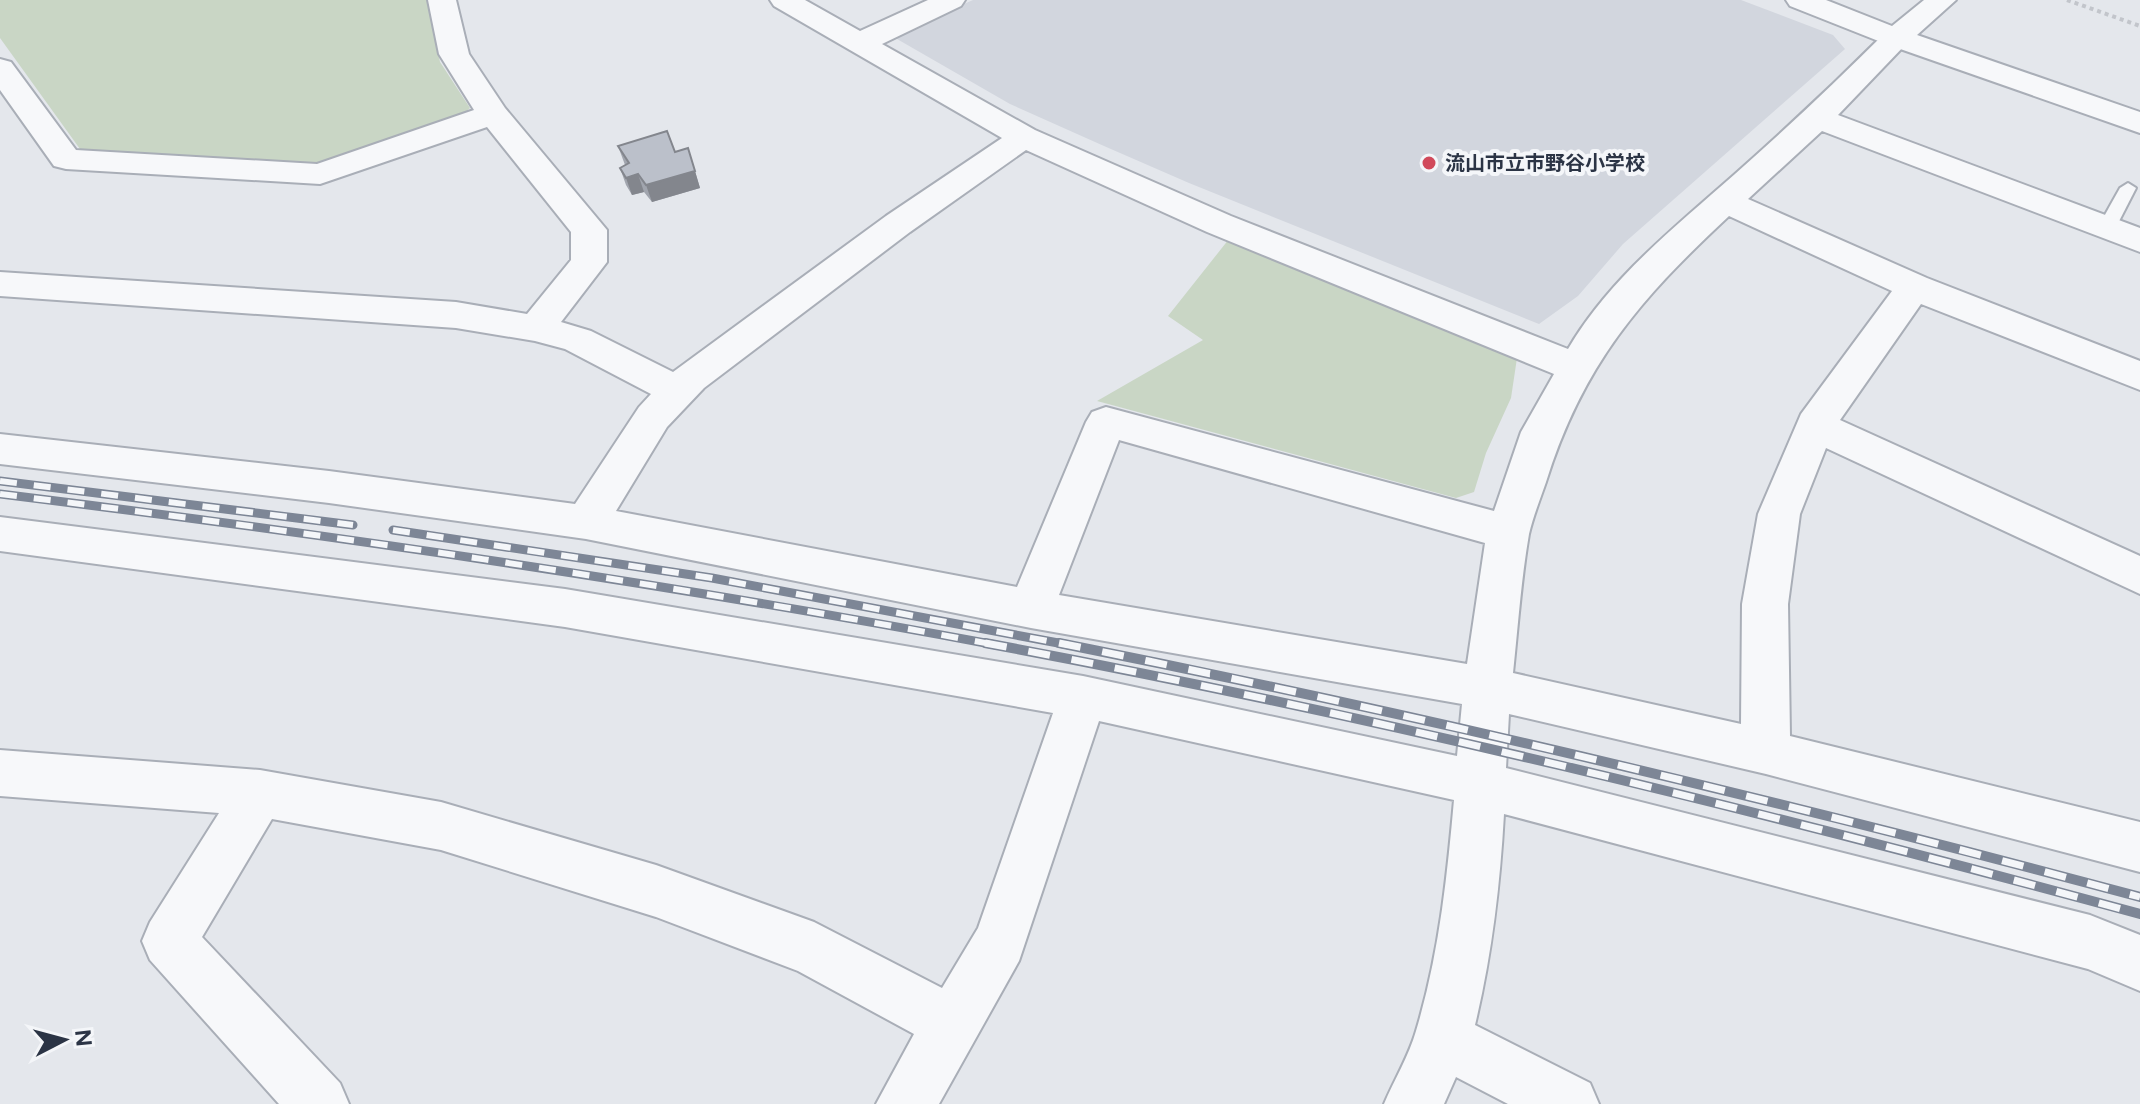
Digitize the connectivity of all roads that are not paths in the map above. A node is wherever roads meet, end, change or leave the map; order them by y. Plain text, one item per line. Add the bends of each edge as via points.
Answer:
1 (442, 0) edge
2 (784, 0) edge
3 (951, 0) edge
4 (1800, 0) edge
5 (1942, 0) edge
6 (1896, 38) junction
7 (857, 44) junction
8 (0, 68) edge
9 (493, 114) junction
10 (1817, 118) junction
11 (2140, 123) edge
12 (1024, 137) junction
13 (2128, 188) dead end
14 (1727, 202) junction
15 (2106, 229) junction
16 (2140, 241) edge
17 (0, 284) edge
18 (1914, 287) junction
19 (536, 328) junction
20 (1577, 368) junction
21 (2140, 376) edge
22 (677, 391) junction
23 (1815, 425) junction
24 (0, 449) edge
25 (586, 522) junction
26 (1508, 532) junction
27 (0, 534) edge
28 (2140, 576) edge
29 (1031, 609) junction
30 (1487, 688) junction
31 (1083, 697) junction
32 (1766, 752) junction
33 (0, 773) edge
34 (1482, 785) junction
35 (260, 793) junction
36 (2140, 847) edge
37 (2140, 963) edge
38 (954, 1025) junction
39 (1443, 1039) junction
40 (319, 1104) edge
41 (906, 1104) edge
42 (1414, 1104) edge
43 (1569, 1104) edge

1 - 9 street via 454,54
2 - 7 street
3 - 7 street
4 - 6 street
5 - 6 street
6 - 10 street
6 - 11 street
7 - 12 street
8 - 9 street via 66,159 320,174
9 - 19 street via 589,230 589,262
10 - 14 street
10 - 15 street
12 - 20 street via 1219,224
12 - 22 street via 882,215
13 - 15 lane
14 - 18 street
14 - 20 street via 1636,285
15 - 16 street
17 - 19 street via 456,315
18 - 21 street
18 - 23 street
19 - 22 street via 601,349
20 - 26 street via 1541,432
22 - 25 street via 644,429
23 - 28 street
23 - 32 street via 1779,514 1765,604
24 - 25 street
25 - 29 street
26 - 29 street via 1106,422
26 - 30 street
27 - 31 street via 565,608
29 - 30 street
30 - 32 street
30 - 34 street
31 - 34 street
31 - 38 street via 1000,942
32 - 36 street
33 - 35 street
34 - 37 street via 2090,942
34 - 39 street via 1472,898
35 - 38 street via 441,826 656,891 814,950
35 - 40 street via 169,941
38 - 41 street
39 - 42 street
39 - 43 street

